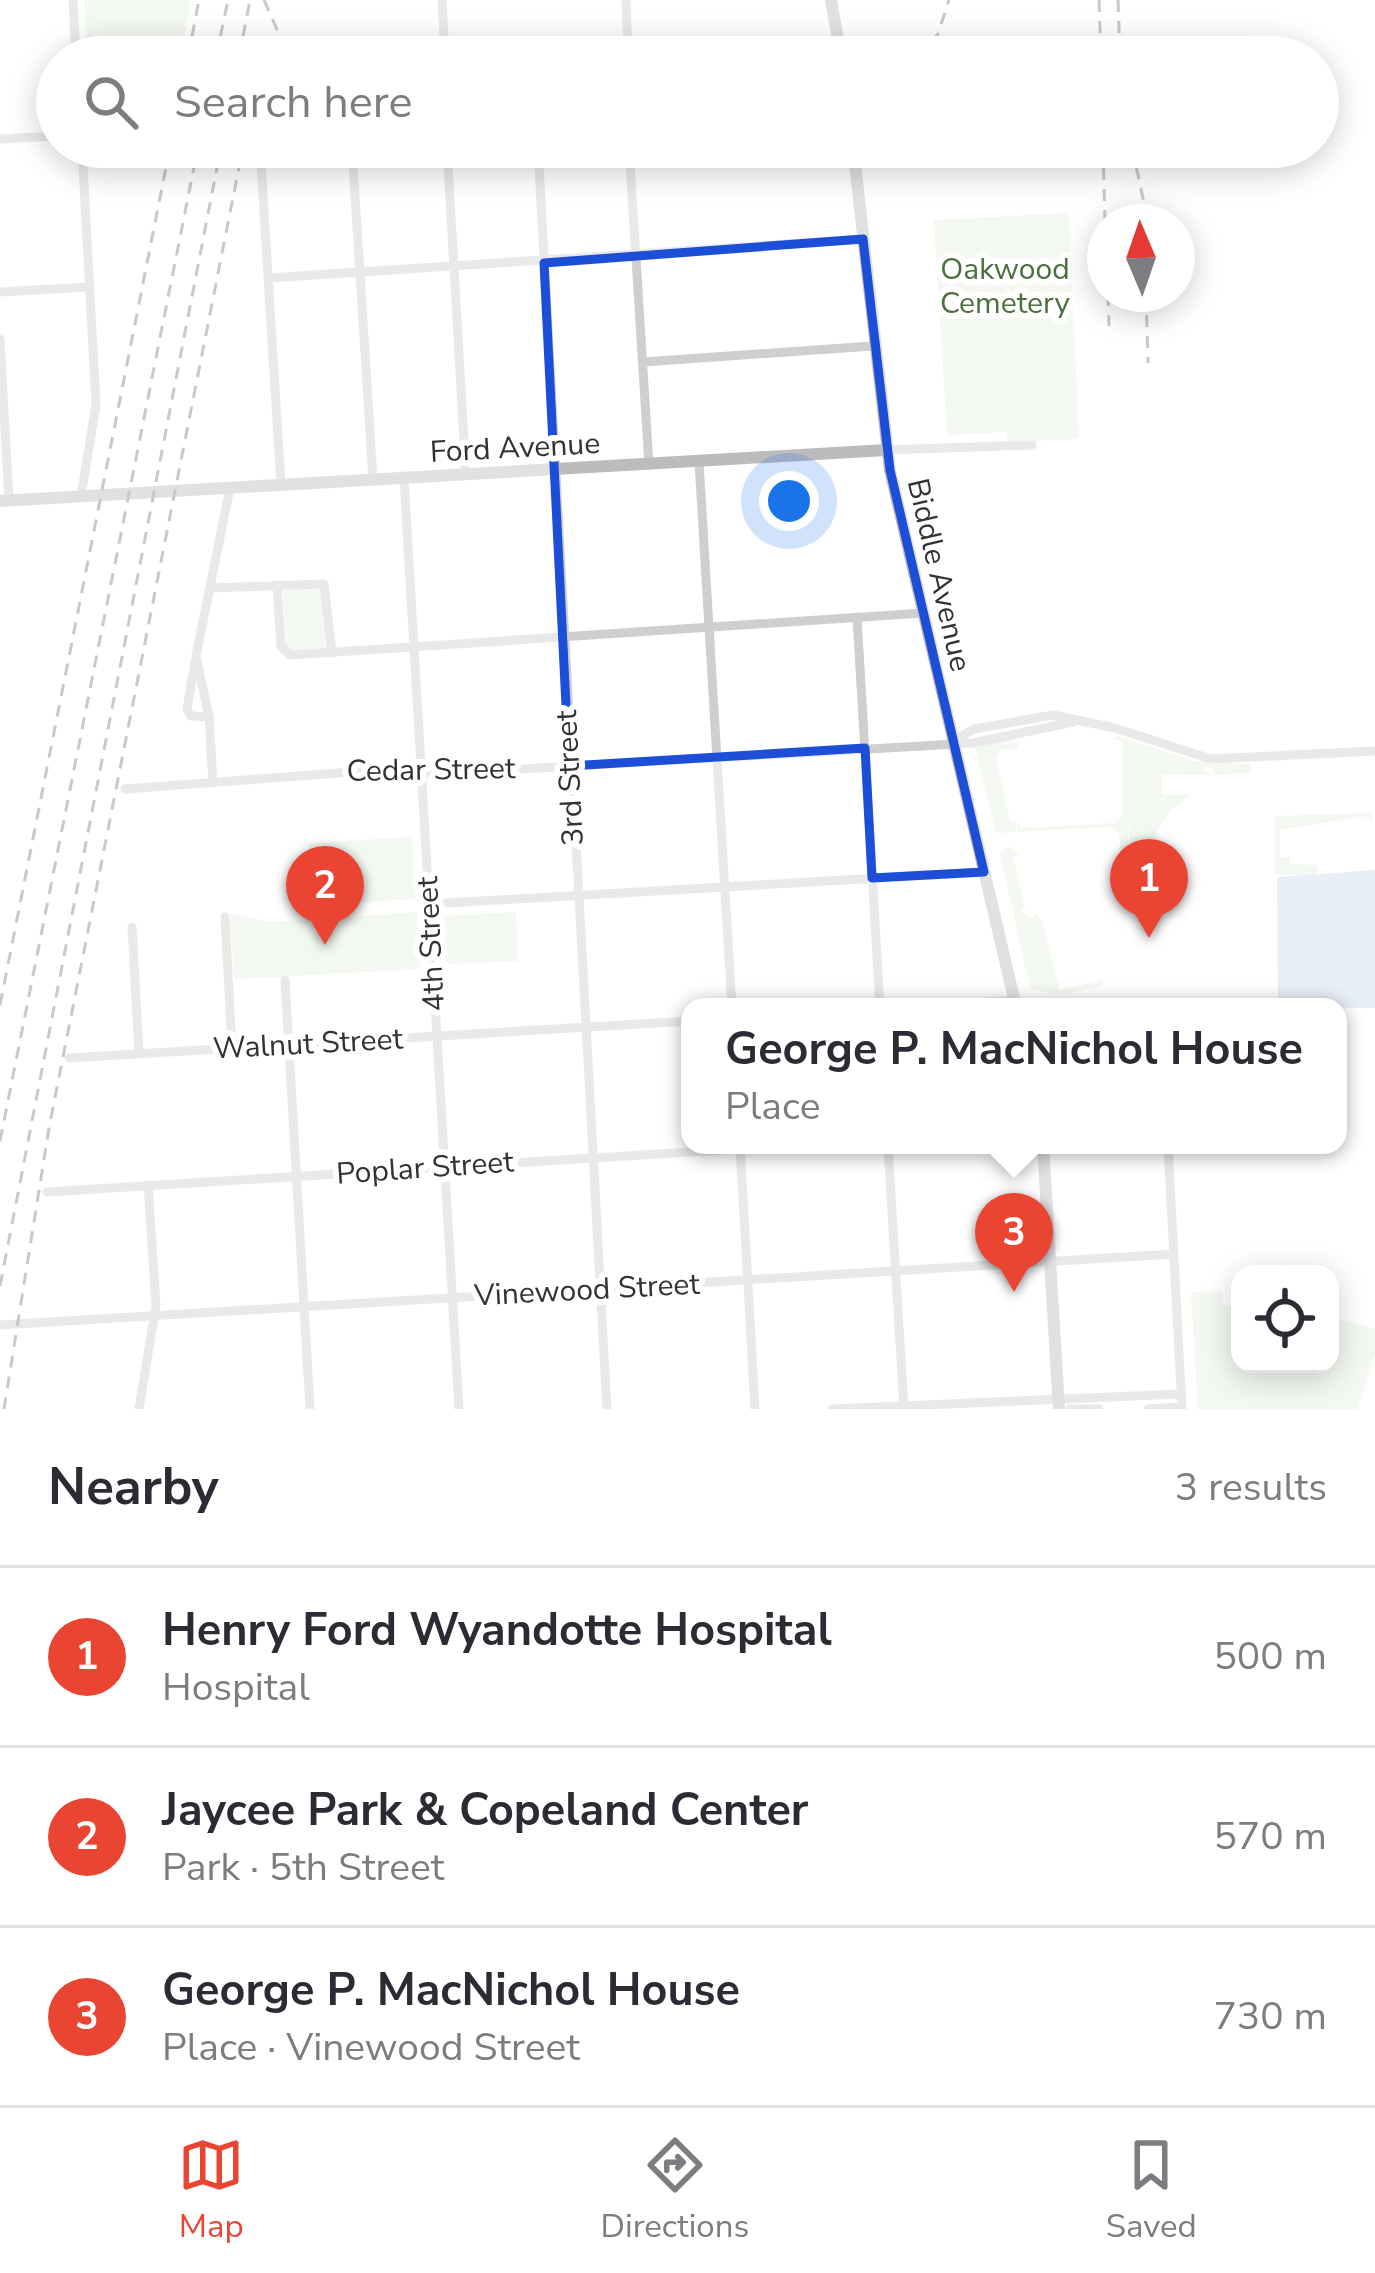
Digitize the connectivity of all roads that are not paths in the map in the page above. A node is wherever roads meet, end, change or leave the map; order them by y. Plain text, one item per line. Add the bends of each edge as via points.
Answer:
1 (73, 0) edge
2 (442, 0) edge
3 (626, 0) edge
4 (831, 0) edge
5 (75, 36) edge
6 (444, 36) edge
7 (627, 36) edge
8 (837, 36) edge
9 (36, 137) edge
10 (0, 139) edge
11 (83, 168) edge
12 (261, 168) edge
13 (353, 168) edge
14 (448, 168) edge
15 (539, 168) edge
16 (630, 168) edge
17 (855, 168) edge
18 (863, 239) junction
19 (637, 255) junction
20 (544, 262) junction
21 (454, 268) junction
22 (360, 273) junction
23 (268, 278) junction
24 (90, 287) junction
25 (0, 292) edge
26 (0, 339) edge
27 (873, 346) junction
28 (643, 362) junction
29 (1032, 445) dead end
30 (886, 450) junction
31 (699, 462) junction
32 (649, 465) junction
33 (554, 470) junction
34 (466, 475) junction
35 (404, 479) junction
36 (373, 481) junction
37 (281, 486) junction
38 (230, 488) junction
39 (81, 496) junction
40 (4, 500) edge
41 (278, 585) junction
42 (210, 588) junction
43 (923, 613) junction
44 (857, 617) junction
45 (709, 626) junction
46 (561, 635) junction
47 (414, 646) junction
48 (332, 653) junction
49 (196, 656) junction
50 (209, 717) junction
51 (953, 741) junction
52 (865, 748) junction
53 (1375, 751) edge
54 (717, 757) junction
55 (569, 766) junction
56 (421, 771) junction
57 (213, 783) junction
58 (124, 789) dead end
59 (984, 872) junction
60 (872, 878) junction
61 (724, 887) junction
62 (577, 896) junction
63 (429, 904) junction
64 (225, 917) dead end
65 (132, 927) dead end
66 (285, 980) dead end
67 (731, 998) edge
68 (879, 998) edge
69 (1014, 998) edge
70 (681, 1022) edge
71 (584, 1027) junction
72 (436, 1036) junction
73 (289, 1046) junction
74 (232, 1049) junction
75 (139, 1054) junction
76 (69, 1058) dead end
77 (681, 1151) edge
78 (740, 1154) edge
79 (889, 1154) edge
80 (1044, 1154) edge
81 (1168, 1154) edge
82 (592, 1158) junction
83 (444, 1167) junction
84 (296, 1176) junction
85 (148, 1185) junction
86 (47, 1192) dead end
87 (1174, 1254) junction
88 (1050, 1261) junction
89 (896, 1271) junction
90 (748, 1280) junction
91 (600, 1289) junction
92 (452, 1298) junction
93 (304, 1307) junction
94 (154, 1316) junction
95 (0, 1325) edge
96 (1181, 1394) junction
97 (1059, 1402) edge
98 (903, 1407) edge
99 (1182, 1408) edge
100 (139, 1409) edge
101 (310, 1409) edge
102 (459, 1409) edge
103 (607, 1409) edge
104 (755, 1409) edge
105 (832, 1409) edge
106 (1070, 1409) edge
107 (1099, 1409) edge
108 (1148, 1409) edge

1 - 5 street
2 - 6 street
3 - 7 street
4 - 8 main road
9 - 10 street
11 - 24 street
12 - 23 street
13 - 22 street
14 - 21 street
15 - 20 street, 3rd Street
16 - 19 street
17 - 18 main road, Biddle Avenue
18 - 19 street
18 - 27 main road, Biddle Avenue
19 - 20 street
19 - 28 street
20 - 21 street
20 - 33 street, 3rd Street
21 - 22 street
21 - 34 street
22 - 23 street
22 - 36 street
23 - 37 street
24 - 25 street
24 - 39 street via 96,404
26 - 40 street
27 - 28 street
27 - 30 main road, Biddle Avenue
28 - 32 street
29 - 30 street, Ford Avenue
30 - 31 main road, Ford Avenue
30 - 43 main road, Biddle Avenue
31 - 32 main road, Ford Avenue
31 - 45 street
32 - 33 main road, Ford Avenue
33 - 34 main road, Ford Avenue
33 - 46 street, 3rd Street
34 - 35 main road, Ford Avenue
35 - 36 main road, Ford Avenue
35 - 47 street, 4th Street
36 - 37 main road, Ford Avenue
37 - 38 main road, Ford Avenue
38 - 39 main road, Ford Avenue
38 - 42 street
39 - 40 main road, Ford Avenue
41 - 42 street
41 - 48 street via 327,587
41 - 48 street via 283,652
42 - 49 street
43 - 44 street
43 - 51 main road, Biddle Avenue
44 - 45 street
44 - 52 street
45 - 46 street
45 - 54 street
46 - 47 street
46 - 55 street, 3rd Street
47 - 48 street
47 - 56 street, 4th Street
49 - 50 street
49 - 50 street via 187,709
50 - 57 street
51 - 52 street, Cedar Street
51 - 53 street, Cedar Street via 974,729 1062,716 1211,759
51 - 59 main road, Biddle Avenue
52 - 54 street, Cedar Street
52 - 60 street
54 - 55 street, Cedar Street
54 - 61 street
55 - 56 street, Cedar Street
55 - 62 street, 3rd Street
56 - 57 street, Cedar Street
56 - 63 street, 4th Street
57 - 58 street, Cedar Street
59 - 60 street
59 - 69 main road, Biddle Avenue
60 - 61 street
60 - 68 street
61 - 62 street
61 - 67 street
62 - 63 street
62 - 71 street, 3rd Street
63 - 72 street, 4th Street
64 - 74 street
65 - 75 street
66 - 73 street
70 - 71 street, Walnut Street
71 - 72 street, Walnut Street
71 - 82 street, 3rd Street
72 - 73 street, Walnut Street
72 - 83 street, 4th Street
73 - 74 street, Walnut Street
73 - 84 street
74 - 75 street, Walnut Street
75 - 76 street, Walnut Street
77 - 82 street, Poplar Street
78 - 90 street
79 - 89 street
80 - 88 main road
81 - 87 street
82 - 83 street, Poplar Street
82 - 91 street, 3rd Street
83 - 84 street, Poplar Street
83 - 92 street, 4th Street
84 - 85 street, Poplar Street
84 - 93 street
85 - 86 street, Poplar Street
85 - 94 street
87 - 88 street, Vinewood Street
87 - 96 street
88 - 89 street, Vinewood Street
88 - 97 main road
89 - 90 street, Vinewood Street
89 - 98 street
90 - 91 street, Vinewood Street
90 - 104 street
91 - 92 street, Vinewood Street
91 - 103 street, 3rd Street
92 - 93 street, Vinewood Street
92 - 102 street, 4th Street
93 - 94 street, Vinewood Street
93 - 101 street
94 - 95 street, Vinewood Street
94 - 100 street
96 - 97 street
96 - 99 street
97 - 98 street
98 - 105 street
99 - 108 street
106 - 107 street

